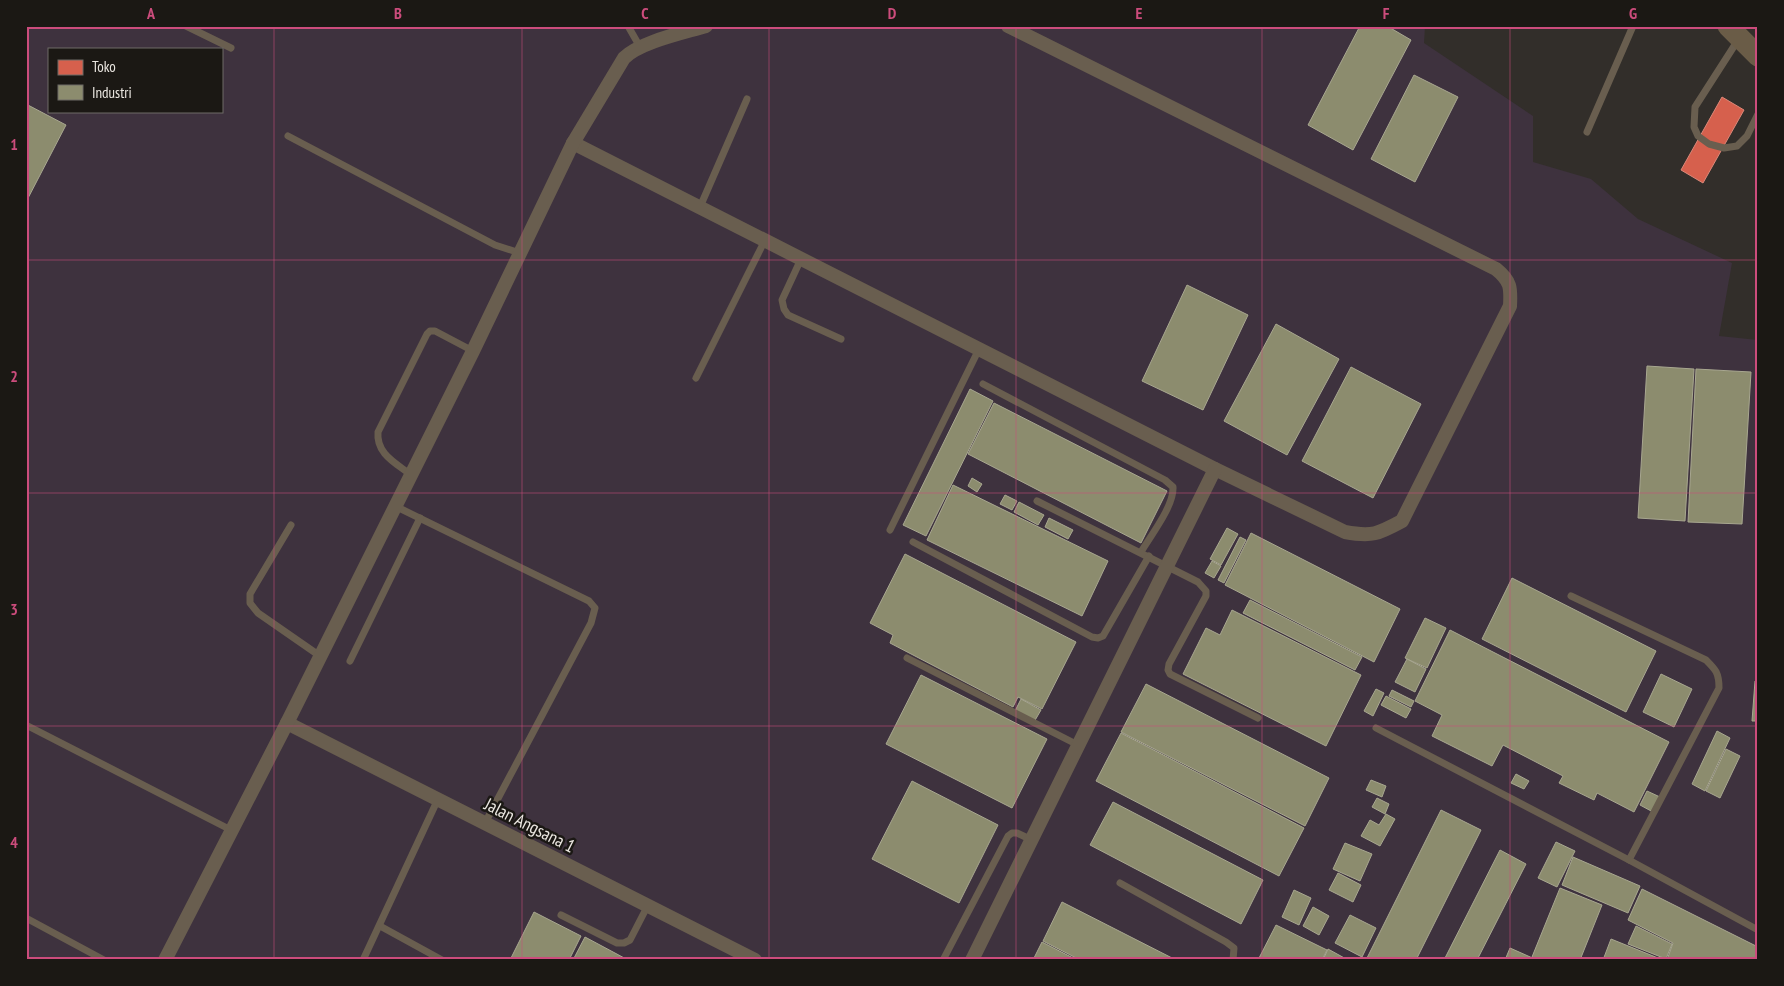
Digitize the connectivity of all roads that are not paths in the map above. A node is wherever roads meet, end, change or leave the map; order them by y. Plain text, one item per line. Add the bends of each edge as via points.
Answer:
1 (186, 26) edge
2 (628, 26) edge
3 (706, 26) edge
4 (1008, 26) edge
5 (1633, 26) edge
6 (1734, 32) edge
7 (640, 47) junction
8 (231, 48) dead end
9 (1758, 56) edge
10 (747, 98) dead end
11 (1758, 114) edge
12 (1587, 132) dead end
13 (288, 136) dead end
14 (573, 143) junction
15 (700, 207) junction
16 (765, 240) junction
17 (520, 253) junction
18 (801, 259) junction
19 (841, 339) dead end
20 (979, 349) junction
21 (473, 351) junction
22 (696, 378) dead end
23 (983, 384) dead end
24 (1215, 469) junction
25 (411, 475) junction
26 (1037, 501) dead end
27 (395, 506) junction
28 (420, 518) junction
29 (291, 525) dead end
30 (890, 530) dead end
31 (913, 542) dead end
32 (1142, 552) junction
33 (1149, 556) junction
34 (1168, 565) junction
35 (1571, 596) dead end
36 (320, 656) junction
37 (907, 658) dead end
38 (350, 661) dead end
39 (1258, 718) dead end
40 (287, 723) junction
41 (26, 725) edge
42 (1376, 728) dead end
43 (1078, 745) junction
44 (438, 800) junction
45 (485, 823) junction
46 (231, 830) junction
47 (1032, 840) junction
48 (1629, 860) junction
49 (1120, 883) dead end
50 (648, 905) junction
51 (561, 915) dead end
52 (26, 918) edge
53 (380, 926) junction
54 (1758, 930) edge
55 (104, 960) edge
56 (164, 960) edge
57 (363, 960) edge
58 (442, 960) edge
59 (755, 960) edge
60 (943, 960) edge
61 (972, 960) edge
62 (1233, 960) edge

1 - 8 lane
2 - 7 lane
3 - 7 street
4 - 24 street via 1496,269 1510,285 1510,306 1402,521 1381,532 1363,535 1345,532
5 - 12 lane
6 - 9 main road
6 - 11 lane via 1696,107 1694,127 1698,136 1710,144 1724,148 1737,146 1748,136
7 - 14 street via 624,58
10 - 15 lane
13 - 17 lane via 495,244
14 - 15 street
14 - 17 street
15 - 16 street
16 - 18 street
16 - 22 lane
17 - 21 street
18 - 19 lane via 782,300 784,309 788,315
18 - 20 street
20 - 24 street
20 - 30 lane
21 - 25 street
21 - 25 lane via 430,331 378,432 381,451
23 - 32 lane via 1166,480 1173,487 1169,504
24 - 34 street
25 - 27 street
26 - 32 lane
27 - 28 lane
27 - 36 street
28 - 38 lane
28 - 45 lane via 589,601 596,608
29 - 36 lane via 250,594 250,604
31 - 33 lane via 1098,638 1103,636
32 - 33 lane
33 - 34 lane
34 - 39 lane via 1198,582 1206,591 1170,664 1170,674
34 - 43 street
35 - 48 lane via 1706,660 1716,669 1719,679 1719,688
36 - 40 street
37 - 43 lane
40 - 44 street, Jalan Angsana 1
40 - 46 street
41 - 46 lane
42 - 48 lane
43 - 47 street
44 - 45 street, Jalan Angsana 1
44 - 53 lane
45 - 50 street, Jalan Angsana 1
46 - 56 street
47 - 60 lane via 1012,832 1008,836
47 - 61 street
48 - 54 lane
49 - 62 lane via 1226,942 1234,948
50 - 51 lane via 630,940 624,944
50 - 59 street, Jalan Angsana 1
52 - 55 lane
53 - 57 lane
53 - 58 lane

